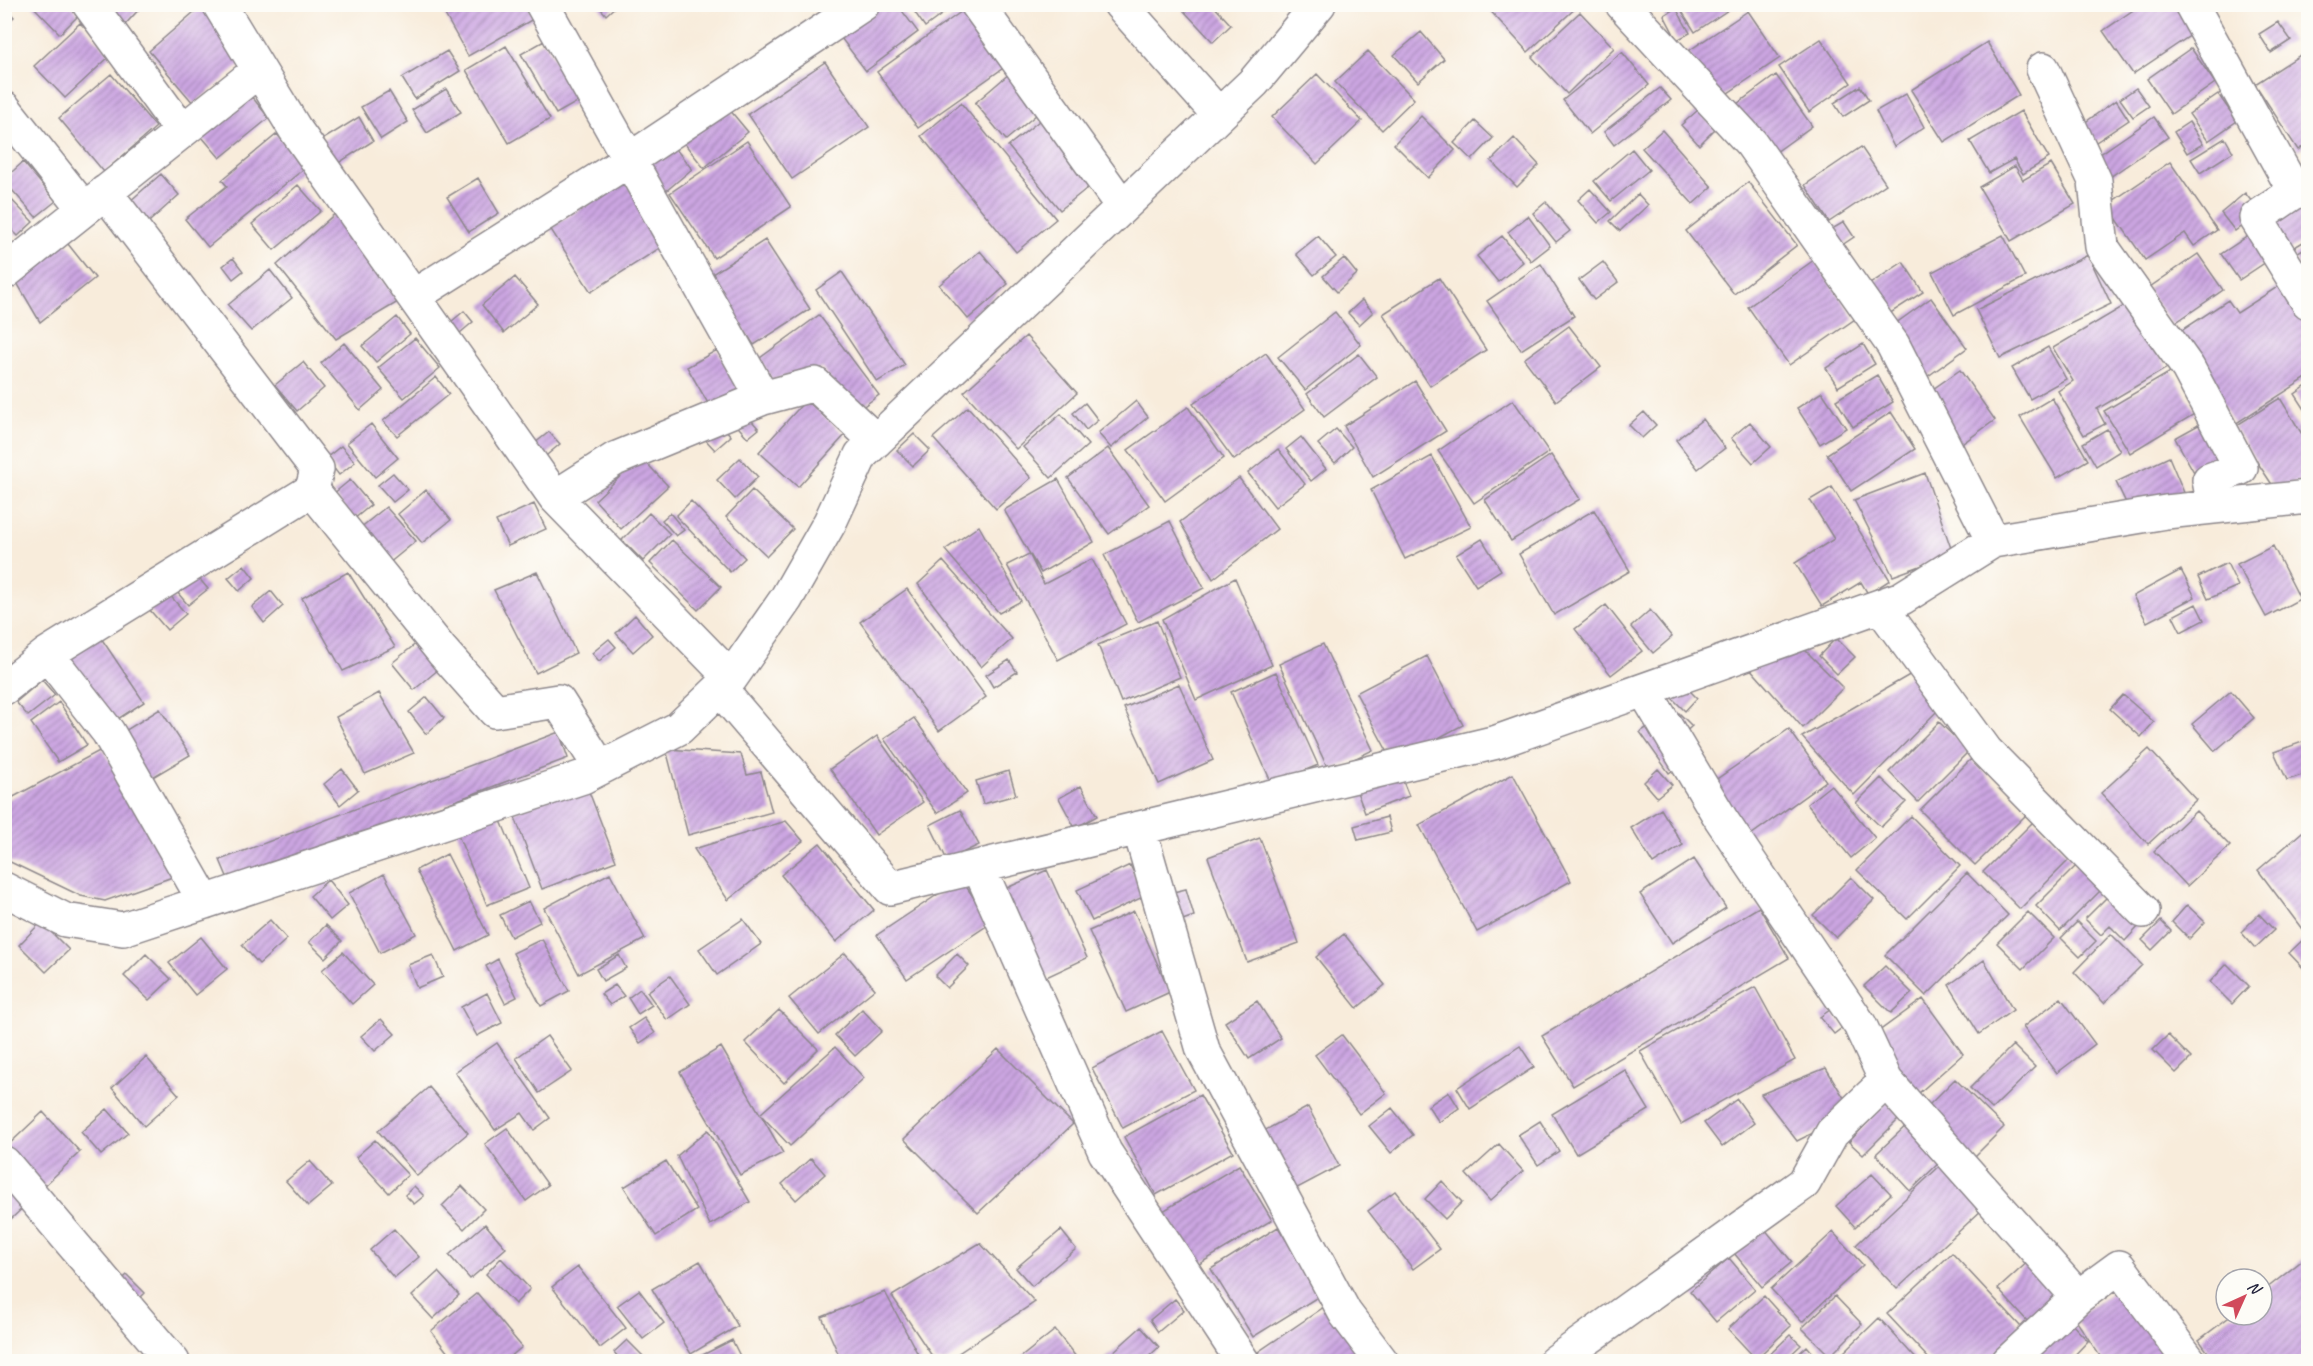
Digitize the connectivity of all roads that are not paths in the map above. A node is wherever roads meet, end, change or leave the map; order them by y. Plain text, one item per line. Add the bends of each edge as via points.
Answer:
1 (89, 4) edge
2 (219, 4) edge
3 (542, 4) edge
4 (863, 4) edge
5 (977, 4) edge
6 (1120, 4) edge
7 (1622, 4) edge
8 (2191, 4) edge
9 (1312, 7) edge
10 (2043, 69) dead end
11 (259, 70) junction
12 (4, 108) edge
13 (1219, 115) junction
14 (182, 131) junction
15 (629, 160) junction
16 (2302, 188) edge
17 (94, 201) junction
18 (1122, 206) junction
19 (4, 273) edge
20 (414, 296) junction
21 (2308, 302) edge
22 (763, 398) junction
23 (876, 441) junction
24 (312, 490) junction
25 (555, 497) junction
26 (2308, 497) edge
27 (2214, 507) junction
28 (1993, 541) junction
29 (1880, 606) junction
30 (47, 654) junction
31 (725, 683) junction
32 (4, 688) edge
33 (1644, 690) junction
34 (600, 767) junction
35 (1139, 828) junction
36 (979, 867) junction
37 (4, 889) edge
38 (205, 902) junction
39 (2143, 911) dead end
40 (1886, 1081) junction
41 (4, 1163) edge
42 (2078, 1297) junction
43 (173, 1362) edge
44 (1243, 1362) edge
45 (1382, 1362) edge
46 (1555, 1362) edge
47 (2008, 1362) edge
48 (2190, 1362) edge

1 - 14 street
2 - 11 street
3 - 15 street
4 - 15 street
5 - 18 street
6 - 13 street
7 - 28 street via 1751,143 1893,345
8 - 16 street
9 - 13 street via 1254,82
10 - 27 street via 2094,181 2102,247 2188,368 2241,468 2209,480
11 - 14 street
11 - 20 street via 295,129
12 - 17 street
13 - 18 street
14 - 17 street
15 - 20 street
15 - 22 street
16 - 21 street via 2256,218
17 - 19 street
17 - 24 street via 316,470
18 - 23 street
20 - 25 street
22 - 23 street via 814,384
22 - 25 street via 615,459
23 - 31 street via 861,455 830,522 786,599
24 - 30 street
24 - 34 street via 495,711 558,701
25 - 31 street
26 - 27 street
27 - 28 street
28 - 29 street via 1902,598
29 - 33 street
29 - 39 street via 1986,751
30 - 32 street
30 - 38 street via 108,732
31 - 34 street via 679,728
31 - 36 street via 890,888
33 - 35 street via 1497,742
33 - 40 street via 1721,819 1860,1025
34 - 38 street via 583,777
35 - 36 street
35 - 45 street via 1203,1050 1345,1313
36 - 44 street via 1105,1152
37 - 38 street via 65,920 123,929
40 - 42 street
40 - 46 street via 1832,1133 1804,1183
41 - 43 street
42 - 47 street
42 - 48 street via 2119,1268

